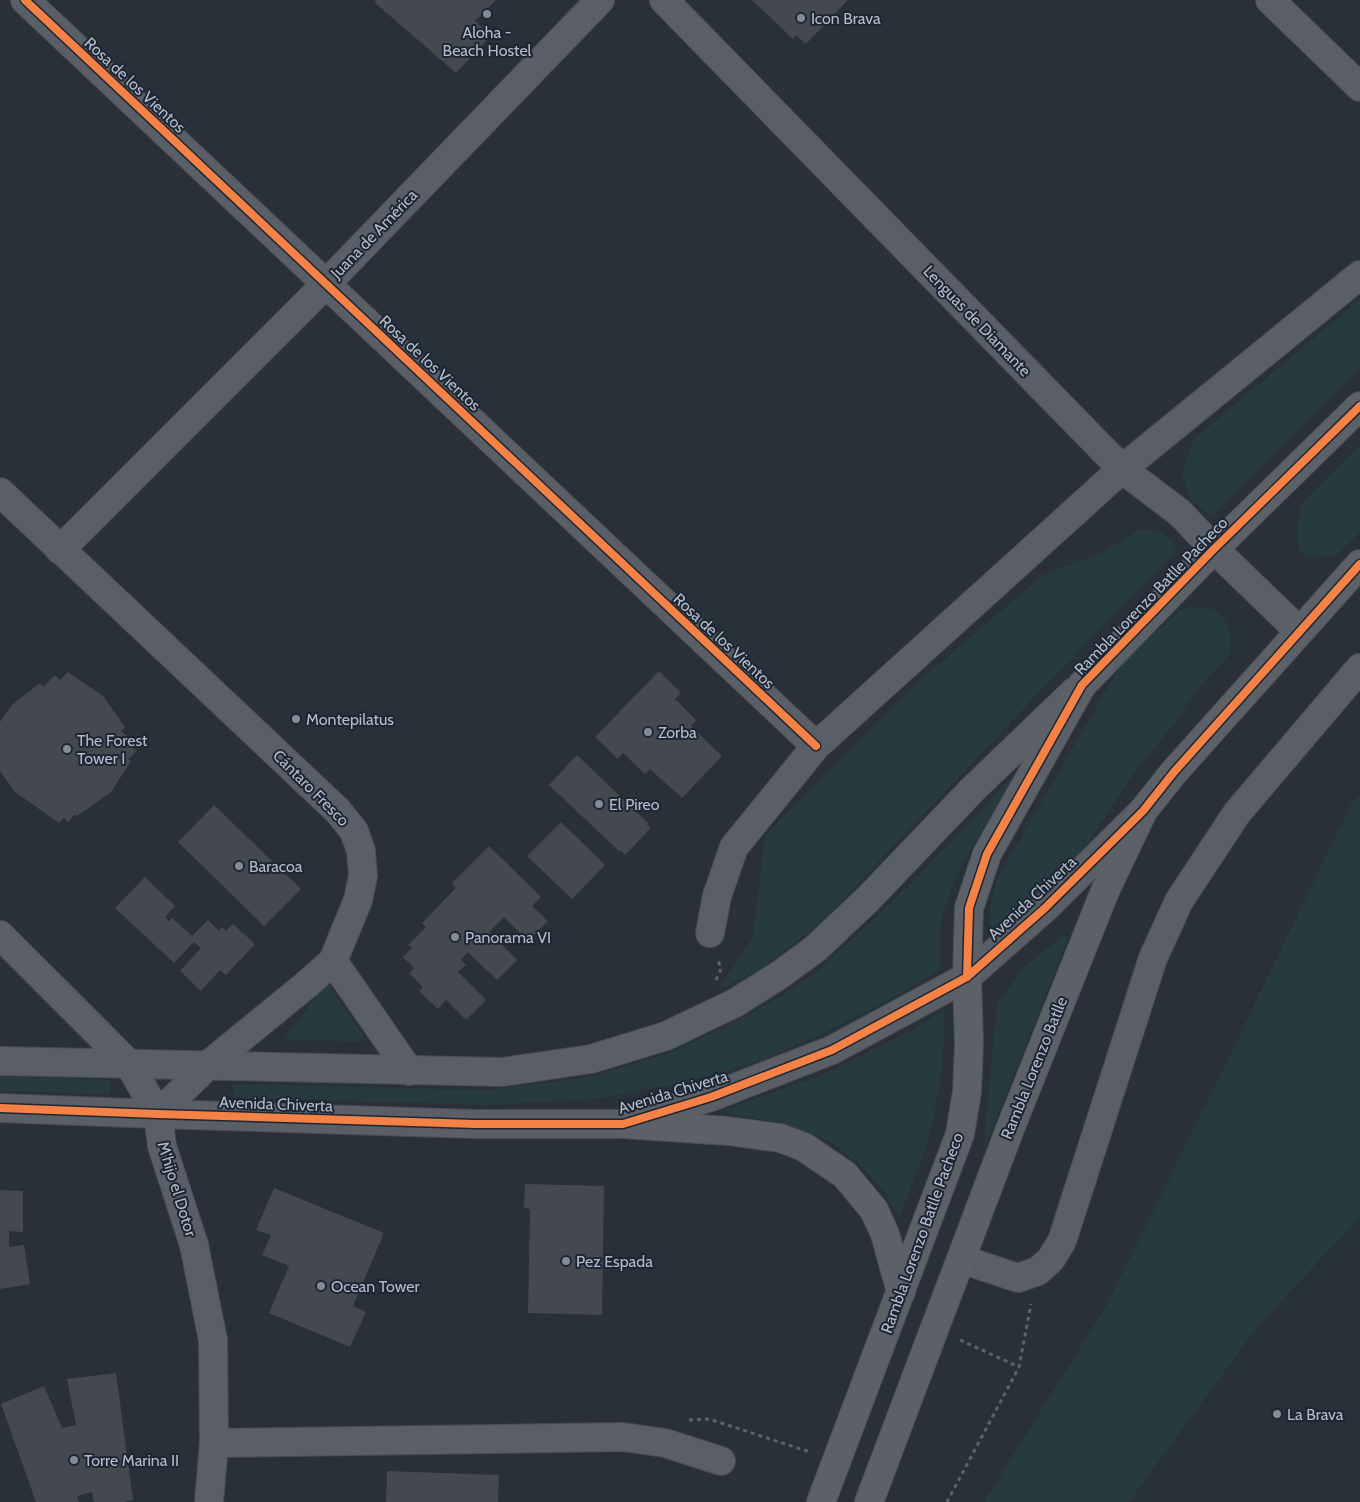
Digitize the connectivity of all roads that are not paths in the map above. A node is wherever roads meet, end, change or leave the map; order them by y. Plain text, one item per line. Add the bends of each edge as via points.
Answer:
1 (25, 0) edge
2 (600, 0) edge
3 (664, 0) edge
4 (1270, 0) edge
5 (1360, 87) edge
6 (1360, 276) edge
7 (326, 284) junction
8 (1360, 406) edge
9 (1122, 469) junction
10 (0, 492) edge
11 (1214, 548) junction
12 (60, 550) junction
13 (1360, 564) edge
14 (1299, 631) junction
15 (1360, 668) edge
16 (1082, 685) junction
17 (816, 746) junction
18 (1143, 811) junction
19 (710, 933) road end
20 (0, 935) edge
21 (332, 961) junction
22 (967, 977) junction
23 (0, 1061) edge
24 (129, 1064) junction
25 (208, 1065) junction
26 (409, 1071) junction
27 (0, 1108) edge
28 (158, 1114) junction
29 (623, 1124) junction
30 (961, 1259) junction
31 (901, 1292) junction
32 (214, 1443) junction
33 (721, 1461) dead end
34 (209, 1502) edge
35 (821, 1502) edge
36 (869, 1502) edge

1 - 7 street, Rosa de los Vientos
2 - 7 street, Juana de América
3 - 9 street, Lenguas de Diamante
4 - 5 street
6 - 9 street
7 - 12 street, Juana de América
7 - 17 street, Rosa de los Vientos
8 - 11 main road, Rambla Lorenzo Batlle Pacheco
9 - 11 street, Lenguas de Diamante via 1180,513
9 - 17 street
10 - 12 street, Cántaro Fresco
11 - 14 street, Lenguas de Diamante
11 - 16 main road, Rambla Lorenzo Batlle Pacheco
12 - 21 street, Cántaro Fresco via 338,811 354,831 361,851 363,876 358,900
13 - 14 main road
14 - 18 main road
15 - 30 street via 1237,813 1179,901 1153,958 1062,1241 1051,1259 1038,1271 1018,1278
16 - 22 main road, Rambla Lorenzo Batlle Pacheco via 987,854 969,908
16 - 26 street via 972,790 868,900 815,949 735,1003 666,1036 591,1059 502,1072
17 - 19 street via 734,847 717,896
18 - 22 street, Avenida Chiverta via 1045,908
18 - 30 main road, Rambla Lorenzo Batlle via 1105,891
20 - 24 street, M'hijo el Dotor
21 - 25 street, Cántaro Fresco
21 - 26 street
22 - 29 street, Avenida Chiverta via 832,1050 711,1097
22 - 31 main road, Rambla Lorenzo Batlle Pacheco via 967,1092 960,1134
23 - 24 street
24 - 25 street
24 - 28 street, M'hijo el Dotor
25 - 26 street
25 - 28 street, Cántaro Fresco
27 - 28 street, Avenida Chiverta
28 - 29 street, Avenida Chiverta via 475,1124
28 - 32 street, M'hijo el Dotor via 162,1146 194,1245 213,1340
29 - 31 main road via 780,1138 811,1152 845,1176 874,1210 885,1234
30 - 36 main road, Rambla Lorenzo Batlle via 946,1334
31 - 35 main road, Rambla Lorenzo Batlle Pacheco
32 - 33 street via 623,1437 665,1443
32 - 34 street, M'hijo el Dotor

